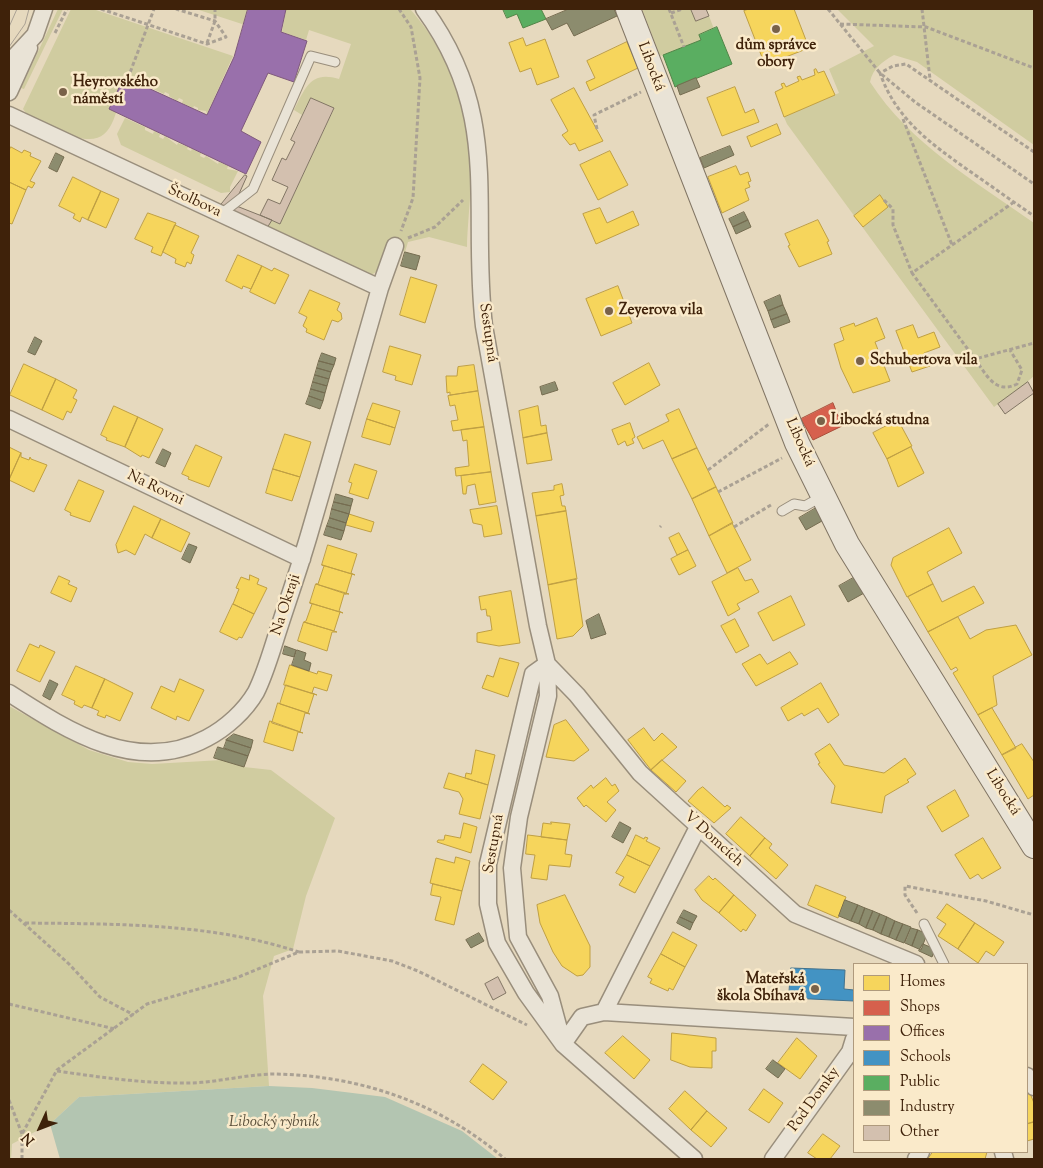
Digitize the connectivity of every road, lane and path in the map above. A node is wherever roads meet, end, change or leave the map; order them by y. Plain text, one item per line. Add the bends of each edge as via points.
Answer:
1 (44, 9) edge
2 (101, 9) edge
3 (154, 9) edge
4 (176, 9) edge
5 (215, 9) edge
6 (400, 9) edge
7 (424, 9) edge
8 (628, 9) edge
9 (669, 9) edge
10 (683, 9) edge
11 (828, 9) edge
12 (922, 9) edge
13 (671, 13) junction
14 (215, 22) junction
15 (839, 24) junction
16 (149, 25) junction
17 (926, 27) junction
18 (35, 35) junction
19 (207, 44) junction
20 (684, 46) dead end
21 (334, 62) dead end
22 (9, 63) edge
23 (1034, 68) edge
24 (880, 74) junction
25 (128, 78) dead end
26 (930, 80) junction
27 (648, 88) dead end
28 (9, 92) edge
29 (9, 116) edge
30 (902, 117) junction
31 (596, 129) dead end
32 (1034, 152) edge
33 (1034, 184) edge
34 (482, 194) junction
35 (884, 200) dead end
36 (1014, 202) junction
37 (221, 214) junction
38 (1034, 216) edge
39 (952, 245) junction
40 (395, 246) junction
41 (912, 273) junction
42 (380, 288) junction
43 (1034, 343) edge
44 (1010, 350) junction
45 (975, 359) junction
46 (9, 419) edge
47 (769, 423) dead end
48 (789, 454) dead end
49 (708, 470) dead end
50 (718, 492) dead end
51 (824, 496) junction
52 (782, 511) dead end
53 (302, 559) junction
54 (547, 664) junction
55 (9, 693) edge
56 (698, 827) junction
57 (1034, 846) edge
58 (9, 910) edge
59 (1034, 915) edge
60 (25, 923) junction
61 (924, 924) joint
62 (299, 952) junction
63 (914, 963) edge
64 (944, 963) edge
65 (9, 1004) edge
66 (604, 1012) junction
67 (134, 1015) junction
68 (532, 1027) dead end
69 (853, 1027) edge
70 (116, 1029) junction
71 (853, 1042) edge
72 (563, 1044) junction
73 (57, 1070) junction
74 (9, 1100) edge
75 (22, 1134) junction
76 (22, 1159) edge
77 (504, 1159) edge
78 (694, 1159) edge
79 (773, 1159) edge

1 - 18 street
2 - 16 path
3 - 16 path
4 - 14 path
5 - 14 path
6 - 40 path via 411,27 420,78 414,198
7 - 34 street, Sestupná via 446,42 465,85 478,142
8 - 51 street, Libocká via 797,444
9 - 13 path
10 - 13 path
11 - 15 path
12 - 17 path
13 - 20 path
14 - 19 path
14 - 19 path via 226,37
15 - 17 path
15 - 24 path
16 - 19 path
16 - 25 path
17 - 23 path
17 - 26 path
18 - 22 street
18 - 28 street
21 - 37 lane via 311,56 253,189
24 - 26 path via 906,64
24 - 30 path
24 - 33 path
26 - 32 path
27 - 31 path via 594,115
29 - 37 street, Štolbova
30 - 36 path via 925,140
30 - 39 path
34 - 40 path via 471,194 435,227
34 - 54 street, Sestupná via 481,301 484,326
35 - 41 path via 893,209 893,225
36 - 38 path
36 - 39 path
37 - 42 street, Štolbova
39 - 41 path
40 - 42 street, Na Okraji
41 - 45 path
42 - 53 street, Na Okraji
43 - 44 path
44 - 45 path
44 - 45 path via 1022,370 1017,384 1010,387 994,385
46 - 53 street, Na Rovni
47 - 49 path
48 - 50 path
51 - 52 lane via 805,506 794,504
51 - 57 street, Libocká via 847,544
53 - 55 street, Na Okraji via 255,693 229,723 201,742 163,752 127,752 68,730
54 - 56 street, V Domcích via 577,695 640,773
54 - 72 street, Sestupná via 548,696 519,817 512,868 518,937 550,996
54 - 72 street, Sestupná via 533,674 488,864 488,904 497,943 526,993
56 - 63 street, V Domcích via 795,914
56 - 66 street
58 - 60 path
59 - 61 path via 986,901 905,886 905,895
60 - 62 path via 149,924 265,941
60 - 67 path via 100,996
61 - 64 lane
62 - 67 path via 236,978 148,1004
62 - 68 path via 338,951 392,961
65 - 70 path
66 - 69 street
66 - 72 street via 582,1018
67 - 70 path
70 - 73 path
71 - 79 street, Pod Domky via 850,1052
72 - 78 street, Sestupná
73 - 75 path
73 - 77 path via 126,1081 184,1084 283,1075 325,1078 386,1090 448,1118 480,1138
74 - 75 path
75 - 76 path

